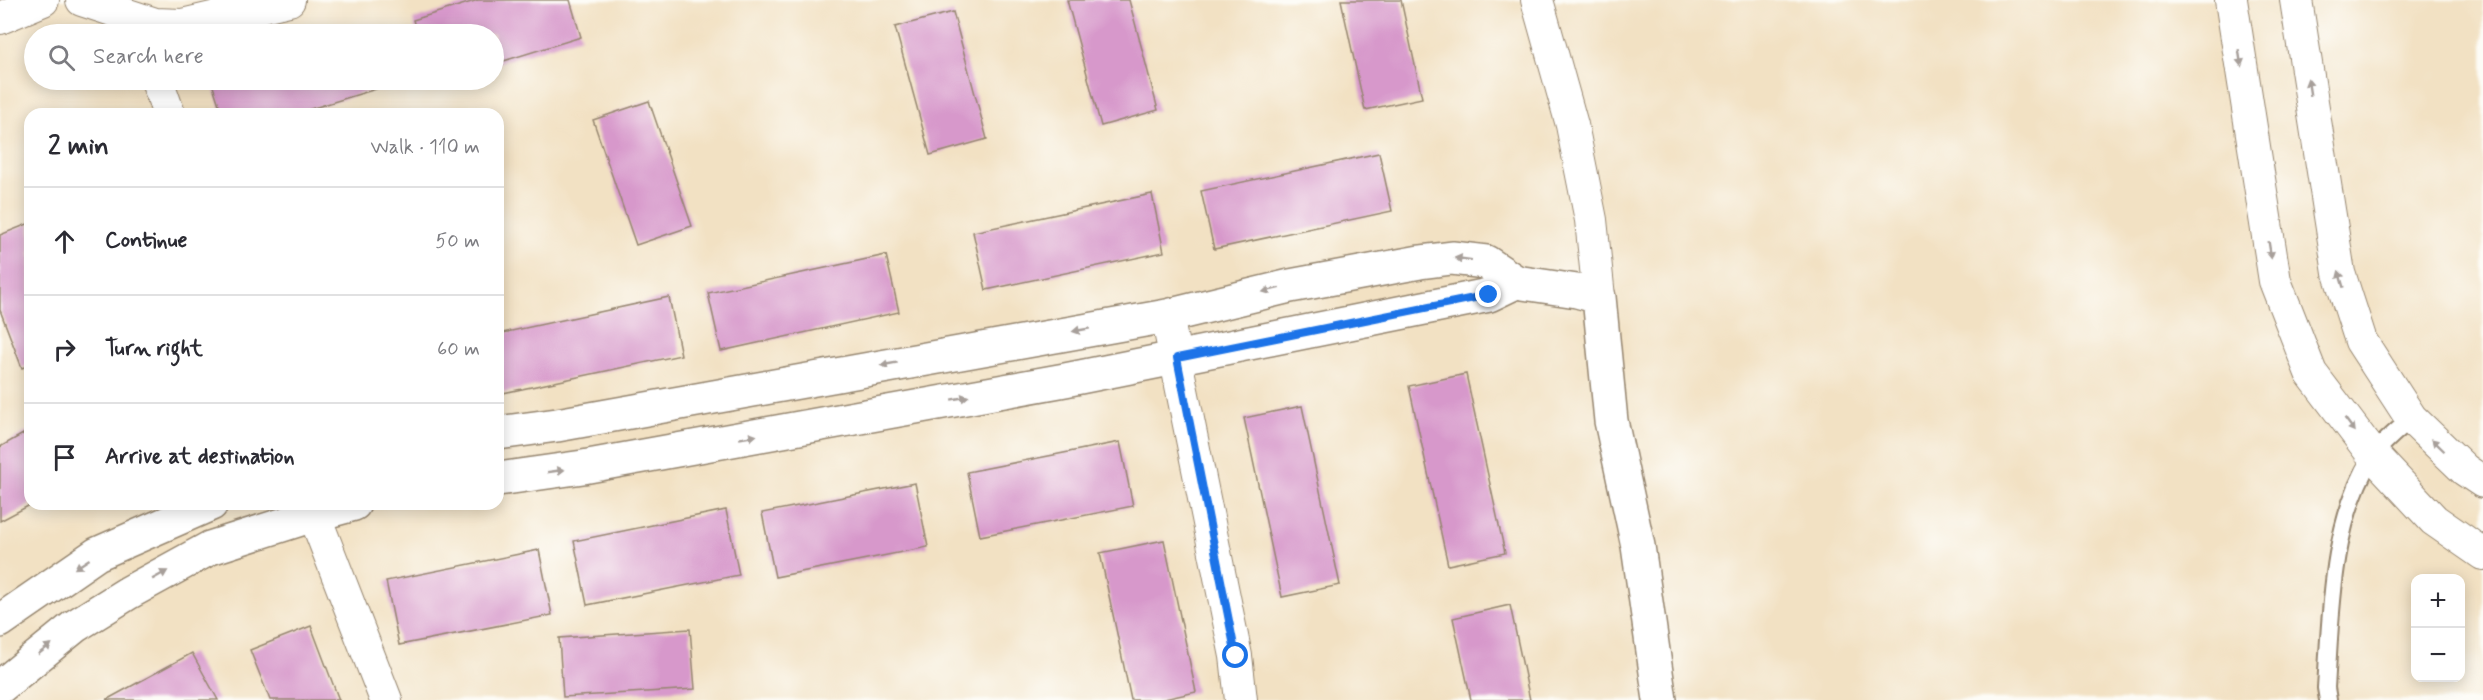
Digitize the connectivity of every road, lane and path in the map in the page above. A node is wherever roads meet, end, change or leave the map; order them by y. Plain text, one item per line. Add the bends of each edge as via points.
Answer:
1 (43, 0) edge
2 (82, 0) edge
3 (289, 0) edge
4 (1537, 0) edge
5 (2231, 0) edge
6 (2296, 0) edge
7 (0, 18) edge
8 (142, 18) edge
9 (186, 24) edge
10 (161, 90) edge
11 (167, 108) edge
12 (1516, 282) junction
13 (1599, 297) junction
14 (1167, 316) junction
15 (1177, 358) junction
16 (2411, 418) junction
17 (504, 432) edge
18 (2373, 455) junction
19 (504, 478) edge
20 (2483, 482) edge
21 (198, 510) edge
22 (308, 510) edge
23 (311, 510) edge
24 (2483, 554) edge
25 (0, 621) edge
26 (0, 687) edge
27 (386, 700) edge
28 (1241, 700) edge
29 (1660, 700) edge
30 (2328, 700) edge

1 - 7 street
2 - 8 street
3 - 9 street
4 - 13 street via 1572,125 1591,220
5 -> 18 street via 2275,280 2311,373
16 -> 6 street via 2361,341 2339,273
10 - 11 street
12 - 13 street
12 -> 14 street via 1486,262 1452,258 1290,286
12 - 15 street via 1489,295
13 - 29 street via 1611,421 1638,546
14 - 15 street
14 -> 17 street
19 -> 15 street
15 - 28 street via 1236,656
16 - 18 lane
20 -> 16 street via 2464,470
18 - 24 street via 2434,520
18 - 30 lane via 2351,501 2333,582
21 -> 25 street via 97,554
26 -> 22 street via 75,626 128,592 210,548
23 - 27 street

